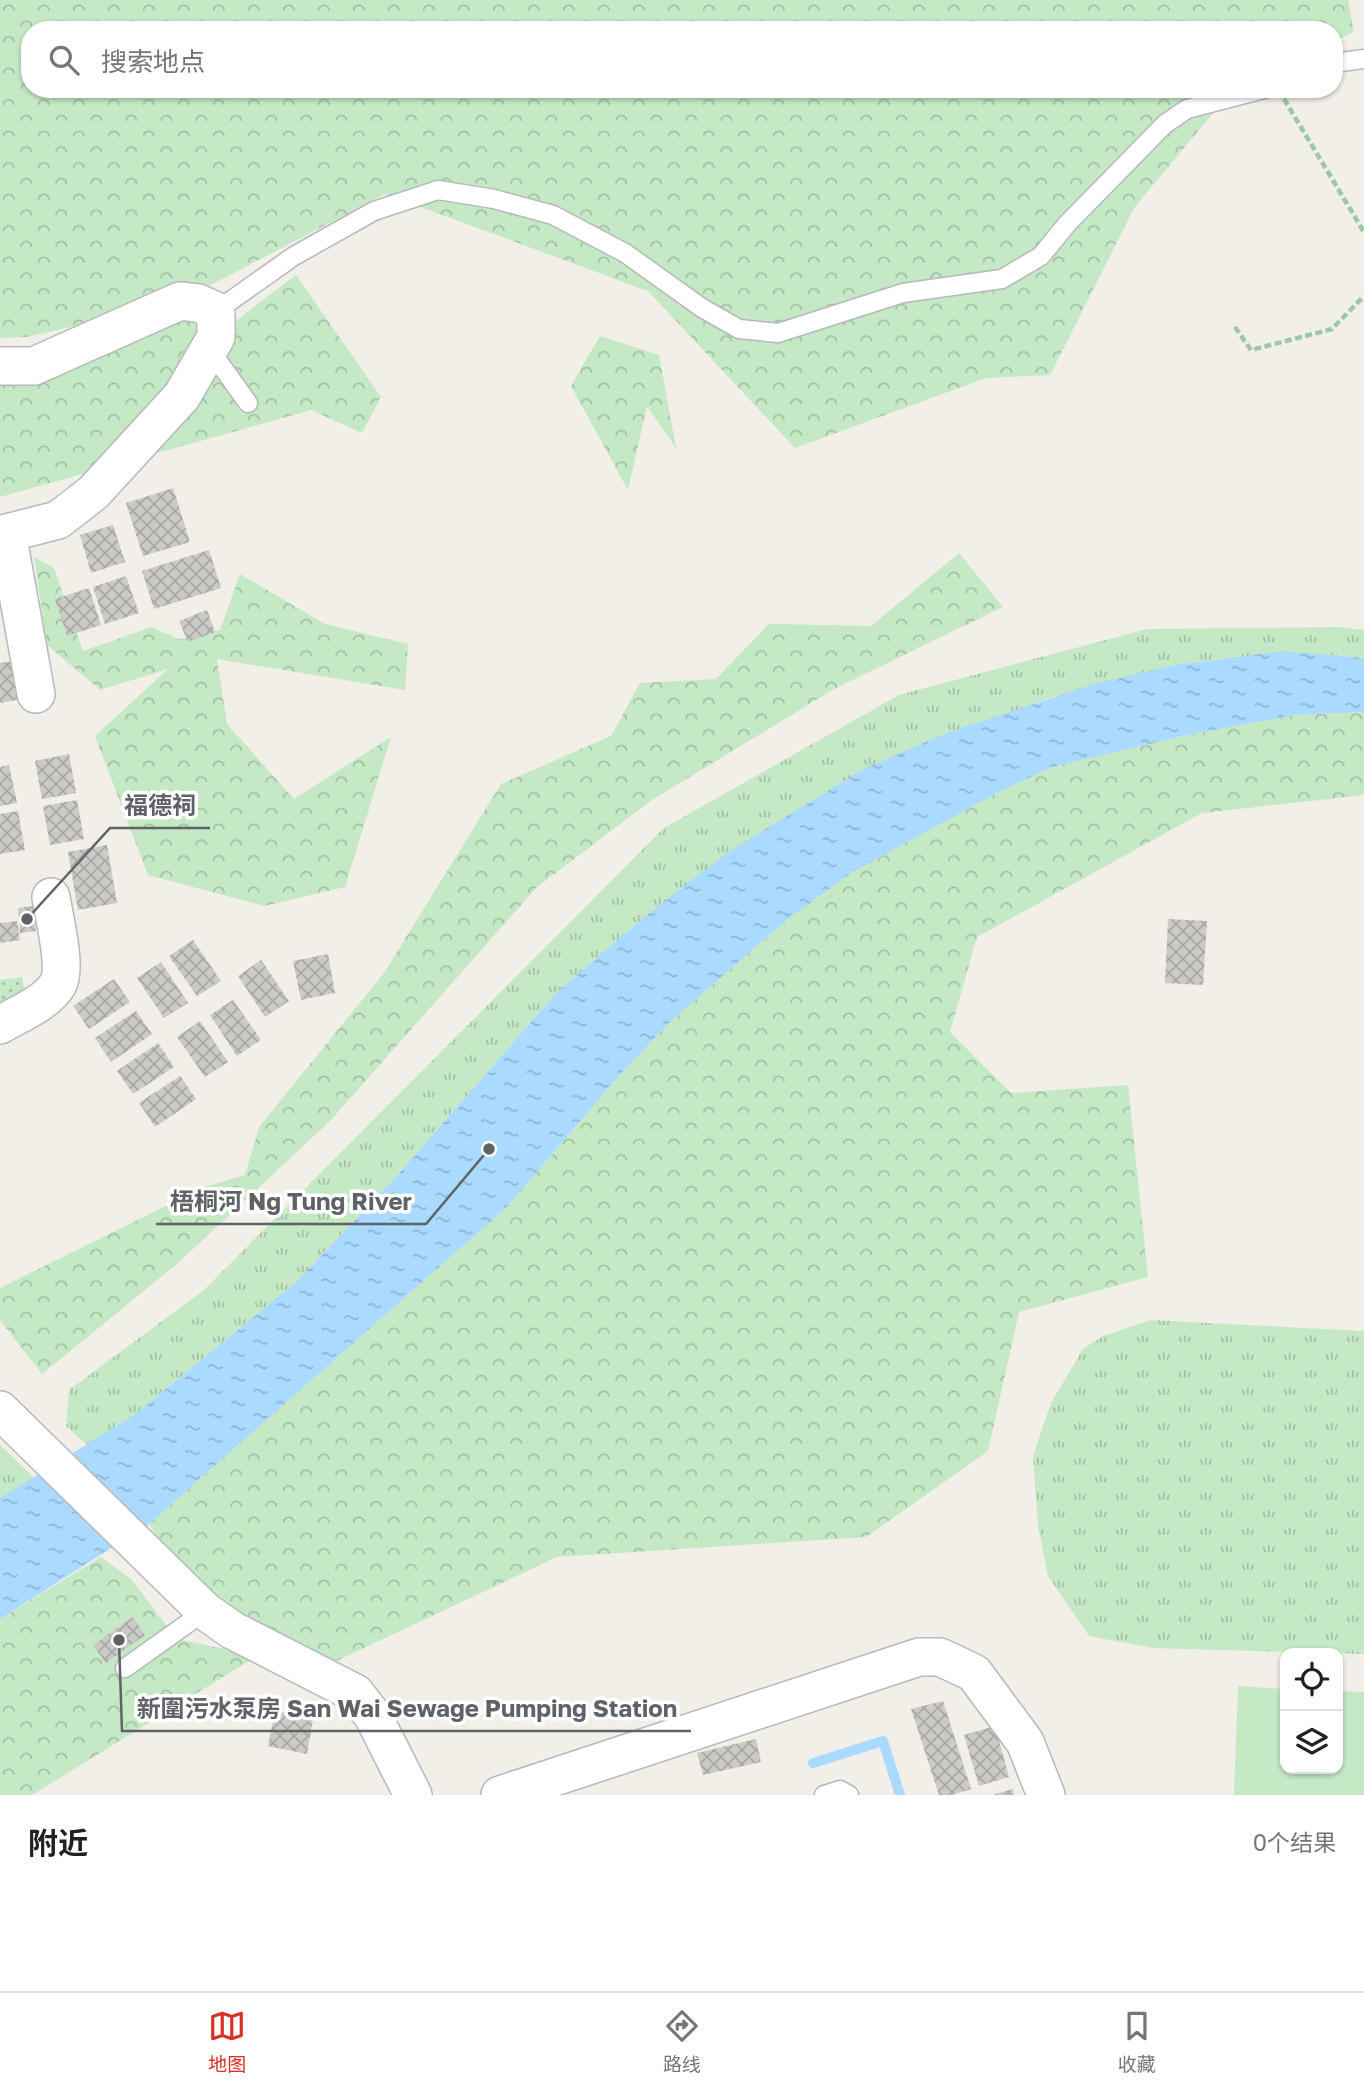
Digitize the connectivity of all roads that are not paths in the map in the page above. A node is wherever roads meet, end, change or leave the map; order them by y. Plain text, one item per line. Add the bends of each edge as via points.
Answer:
1 (1364, 60) edge
2 (1343, 62) edge
3 (1227, 98) edge
4 (216, 311) junction
5 (210, 350) junction
6 (0, 366) edge
7 (248, 403) dead end
8 (36, 694) dead end
9 (51, 897) dead end
10 (0, 1025) edge
11 (0, 1410) edge
12 (205, 1611) junction
13 (125, 1668) dead end
14 (515, 1793) edge
15 (413, 1795) edge
16 (824, 1795) edge
17 (849, 1795) edge
18 (1046, 1795) edge

1 - 2 lane
3 - 4 lane via 1199,105 1166,124 1041,256 1002,279 903,293 778,333 739,329 625,253 553,215 438,190 373,211 295,256
4 - 5 street via 216,337
4 - 6 street via 180,301 34,366
5 - 7 lane
5 - 8 street via 182,396 93,493 58,520 7,533
9 - 10 street via 61,970 58,984 43,1000
11 - 12 street
12 - 13 lane
12 - 15 street via 232,1630 355,1693 373,1716
14 - 18 street via 919,1657 940,1657 974,1673 1025,1742
16 - 17 lane via 840,1790

